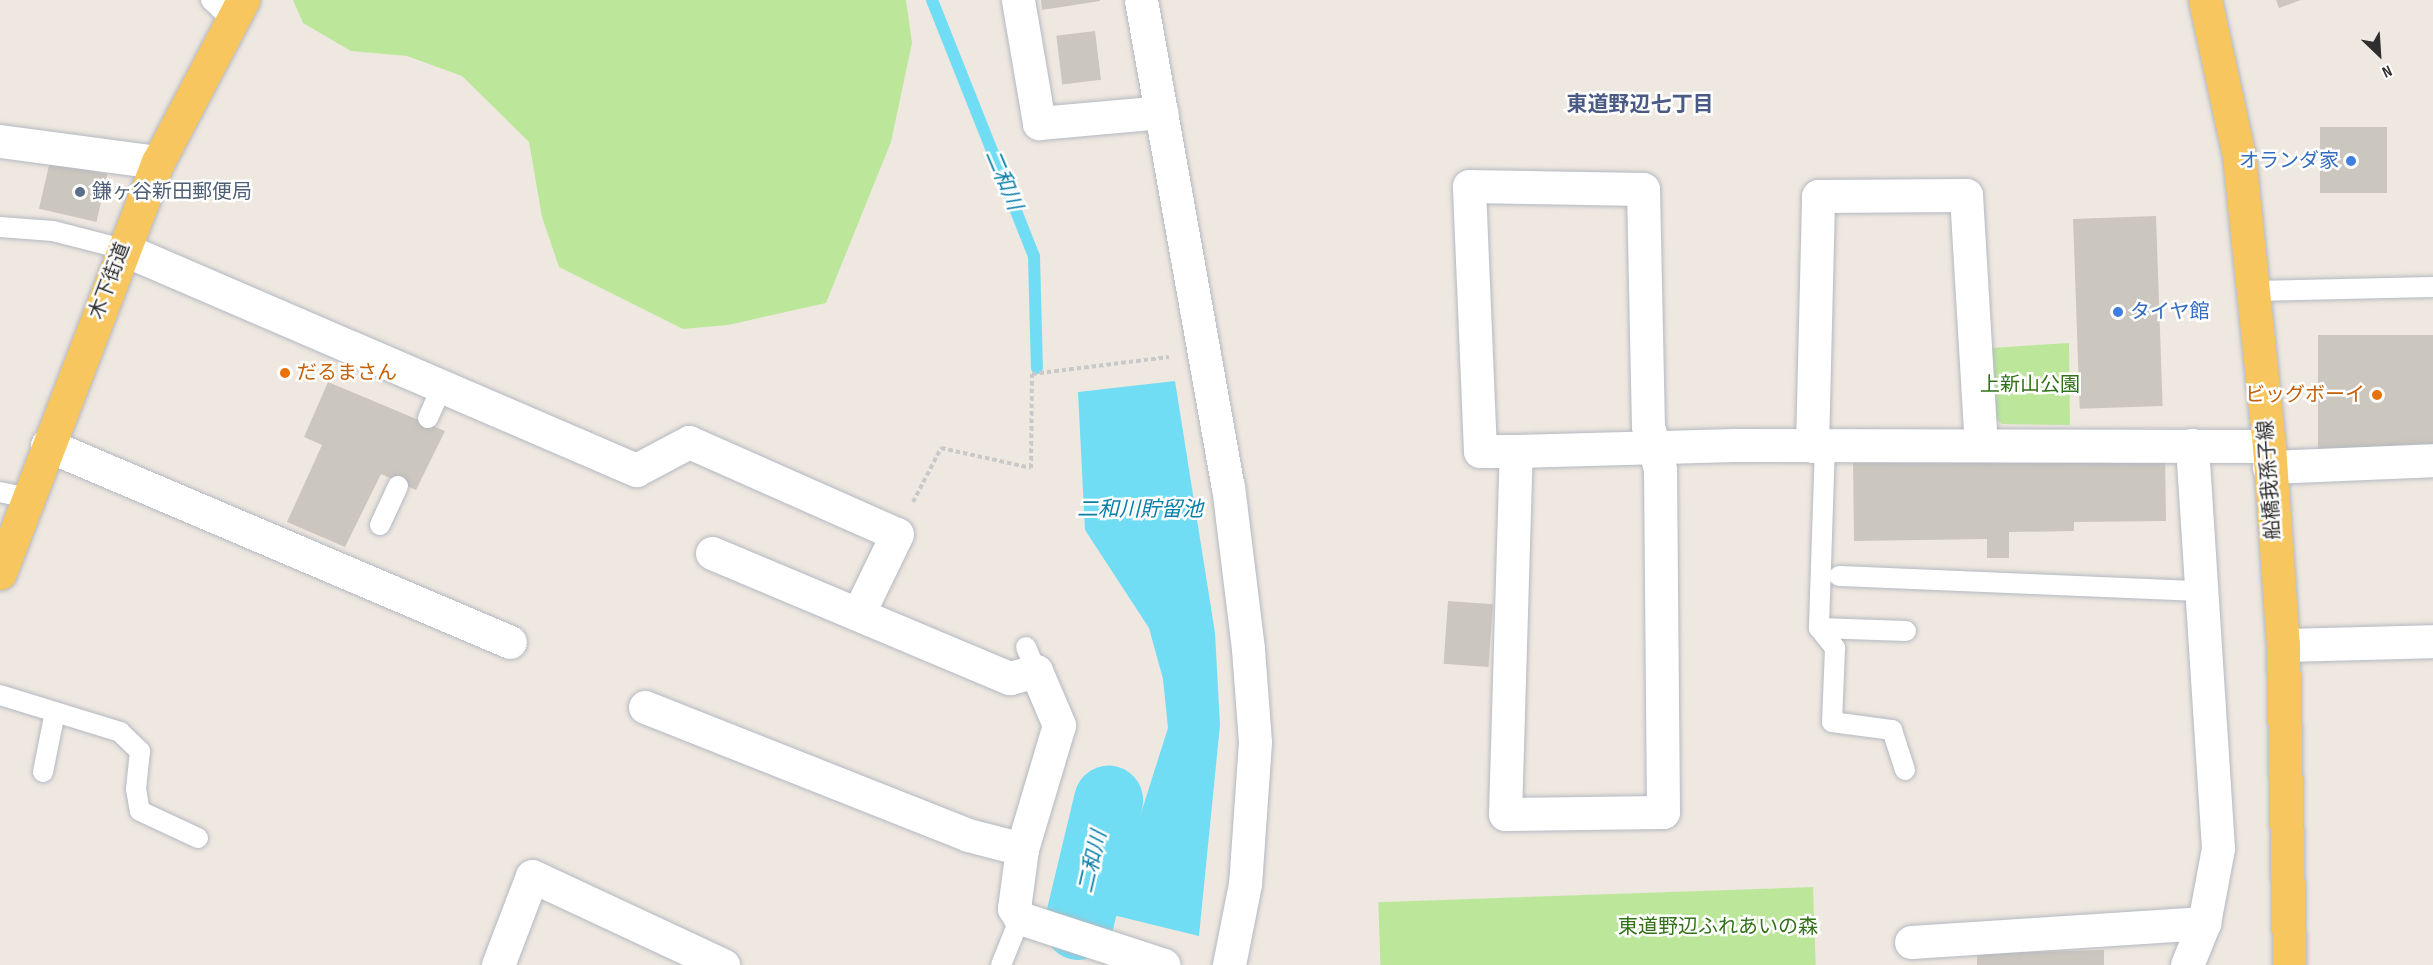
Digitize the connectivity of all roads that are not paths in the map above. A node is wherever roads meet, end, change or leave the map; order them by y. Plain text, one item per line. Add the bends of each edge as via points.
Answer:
1 (1018, 0) edge
2 (1141, 0) edge
3 (2205, 0) edge
4 (228, 6) edge
5 (1162, 112) junction
6 (0, 141) edge
7 (158, 162) junction
8 (0, 227) edge
9 (123, 249) junction
10 (2433, 287) edge
11 (2254, 291) junction
12 (442, 387) junction
13 (428, 418) dead end
14 (47, 445) junction
15 (1819, 445) junction
16 (1981, 445) junction
17 (2193, 446) junction
18 (1654, 448) junction
19 (1516, 451) junction
20 (2269, 456) junction
21 (2433, 460) edge
22 (398, 486) dead end
23 (14, 495) edge
24 (380, 525) dead end
25 (712, 553) dead end
26 (0, 573) edge
27 (1839, 576) dead end
28 (2202, 591) junction
29 (863, 604) dead end
30 (1819, 628) junction
31 (1906, 631) dead end
32 (2433, 641) edge
33 (510, 642) dead end
34 (2283, 645) junction
35 (0, 695) edge
36 (645, 707) dead end
37 (55, 712) junction
38 (1905, 770) dead end
39 (43, 772) dead end
40 (198, 838) dead end
41 (1022, 849) junction
42 (1020, 918) junction
43 (2204, 922) junction
44 (1911, 942) dead end
45 (498, 965) edge
46 (723, 965) edge
47 (1001, 965) edge
48 (1164, 965) edge
49 (1229, 965) edge
50 (2187, 965) edge
51 (2289, 965) edge

1 - 5 street via 1039,123
2 - 5 street
3 - 11 main road, 船橋我孫子線 via 2239,156
4 - 7 main road, 木下街道
5 - 49 street via 1200,353 1228,486 1255,742 1245,884
6 - 7 street
7 - 9 main road, 木下街道
8 - 9 lane via 53,231
9 - 12 street
9 - 14 main road, 木下街道
10 - 11 lane
11 - 20 main road, 船橋我孫子線
12 - 13 lane
12 - 29 street via 636,470 689,442 897,534
14 - 23 main road, 木下街道
14 - 33 street
15 - 16 street
15 - 16 street via 1818,196 1966,195
15 - 18 street
15 - 30 lane
16 - 17 street
17 - 20 street
17 - 28 street
18 - 19 street
18 - 19 street via 1648,426 1642,189 1469,186 1480,451
18 - 19 street via 1660,469 1663,812 1505,814
20 - 21 street
20 - 34 main road, 船橋我孫子線
22 - 24 lane
23 - 26 main road, 木下街道
25 - 41 street via 1010,678 1031,659 1059,725
27 - 28 lane
28 - 43 street via 2218,848
30 - 31 lane
30 - 38 lane via 1835,648 1832,723 1892,730
32 - 34 street
34 - 51 main road, 船橋我孫子線
35 - 37 lane
36 - 41 street via 968,835
37 - 39 lane
37 - 40 lane via 120,732 140,751 136,789 140,811
41 - 42 street via 1014,908
42 - 47 lane
42 - 48 street
43 - 44 street
43 - 50 street
45 - 46 street via 532,876

